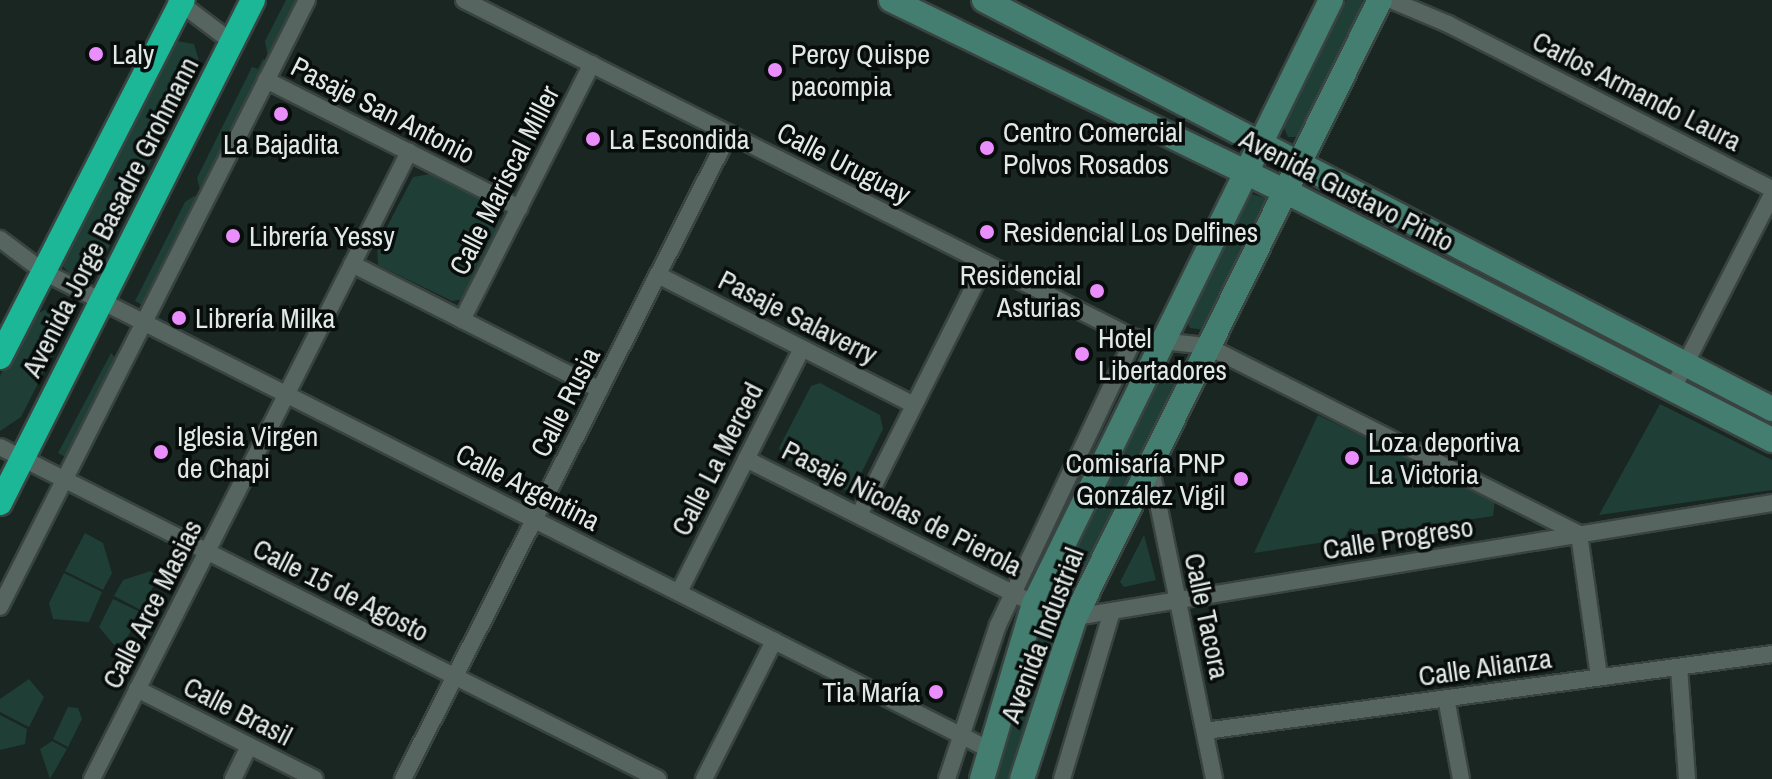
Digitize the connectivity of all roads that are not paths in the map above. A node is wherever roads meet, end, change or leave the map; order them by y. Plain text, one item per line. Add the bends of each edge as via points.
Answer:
1 (253, 0) edge
2 (307, 0) edge
3 (464, 0) edge
4 (891, 0) edge
5 (984, 0) edge
6 (1331, 0) edge
7 (1380, 0) edge
8 (1391, 0) edge
9 (180, 2) edge
10 (232, 42) junction
11 (592, 64) junction
12 (266, 80) junction
13 (729, 134) junction
14 (1261, 140) junction
15 (409, 152) junction
16 (1301, 162) junction
17 (1245, 172) junction
18 (1772, 189) edge
19 (1287, 192) junction
20 (1772, 195) edge
21 (519, 208) junction
22 (0, 239) edge
23 (986, 263) junction
24 (352, 264) junction
25 (44, 272) junction
26 (658, 275) junction
27 (102, 301) junction
28 (462, 320) junction
29 (144, 322) junction
30 (1134, 338) junction
31 (1163, 339) junction
32 (1207, 346) junction
33 (802, 348) junction
34 (0, 357) edge
35 (1686, 364) junction
36 (600, 390) junction
37 (1672, 390) junction
38 (287, 394) junction
39 (914, 405) junction
40 (1772, 409) edge
41 (1772, 440) edge
42 (0, 447) edge
43 (23, 458) junction
44 (746, 459) junction
45 (1150, 464) junction
46 (65, 479) junction
47 (0, 503) edge
48 (1772, 503) edge
49 (859, 515) junction
50 (535, 520) junction
51 (1579, 534) junction
52 (207, 551) junction
53 (679, 592) junction
54 (1012, 593) junction
55 (1176, 601) junction
56 (1034, 604) junction
57 (0, 607) edge
58 (1112, 611) junction
59 (1075, 617) junction
60 (774, 641) junction
61 (1772, 654) edge
62 (1679, 667) junction
63 (455, 677) junction
64 (1599, 677) junction
65 (137, 689) junction
66 (1446, 698) junction
67 (1205, 731) junction
68 (960, 735) junction
69 (249, 746) junction
70 (988, 749) junction
71 (92, 779) edge
72 (233, 779) edge
73 (315, 779) edge
74 (403, 779) edge
75 (658, 779) edge
76 (704, 779) edge
77 (947, 779) edge
78 (982, 779) edge
79 (1022, 779) edge
80 (1062, 779) edge
81 (1214, 779) edge
82 (1461, 779) edge
83 (1687, 779) edge

1 - 10 highway, Avenida Jorge Basadre Grohmann
2 - 12 street
3 - 11 street, Calle Uruguay
4 - 17 main road, Avenida Gustavo Pinto
5 - 14 main road, Avenida Gustavo Pinto
6 - 14 main road, Avenida Industrial
7 - 16 main road, Avenida Industrial
8 - 18 street, Carlos Armando Laura
9 - 10 street
9 - 25 highway, Avenida Jorge Basadre Grohmann
10 - 27 highway, Avenida Jorge Basadre Grohmann
11 - 13 street, Calle Uruguay
11 - 21 street, Calle Mariscal Miller
12 - 15 street, Pasaje San Antonio
12 - 29 street
13 - 23 street, Calle Uruguay
13 - 26 street, Calle Rusia
14 - 16 main road, Avenida Gustavo Pinto
14 - 17 main road, Avenida Industrial
15 - 21 street, Pasaje San Antonio
15 - 24 street, Calle Arce Masias
16 - 19 main road, Avenida Industrial
16 - 35 main road, Avenida Gustavo Pinto
17 - 19 main road, Avenida Gustavo Pinto
17 - 31 main road, Avenida Industrial
19 - 32 main road, Avenida Industrial
19 - 37 main road, Avenida Gustavo Pinto
20 - 35 street
21 - 28 street, Calle Mariscal Miller
22 - 25 street, Calle Argentina
23 - 30 street, Calle Uruguay
23 - 39 street
24 - 28 street
24 - 38 street, Calle Arce Masias
25 - 27 street, Calle Argentina
25 - 34 highway, Avenida Jorge Basadre Grohmann
26 - 33 street, Pasaje Salaverry
26 - 36 street, Calle Rusia
27 - 29 street, Calle Argentina
27 - 43 highway, Avenida Jorge Basadre Grohmann
28 - 36 street
29 - 38 street, Calle Argentina
29 - 46 street
30 - 31 street, Calle Uruguay
30 - 54 street
31 - 32 street, Calle Uruguay
31 - 56 main road, Avenida Industrial
32 - 45 main road, Avenida Industrial
32 - 51 street, Calle Uruguay
33 - 39 street, Pasaje Salaverry
33 - 44 street, Calle La Merced
35 - 37 street
35 - 40 main road, Avenida Gustavo Pinto
36 - 50 street, Calle Rusia
37 - 41 main road, Avenida Gustavo Pinto
38 - 50 street, Calle Argentina
38 - 52 street, Calle Arce Masias
39 - 49 street
42 - 43 street, Calle 15 de Agosto
43 - 46 street, Calle 15 de Agosto
43 - 47 highway, Avenida Jorge Basadre Grohmann
44 - 49 street, Pasaje Nicolas de Pierola
44 - 53 street, Calle La Merced
45 - 55 street, Calle Tacora
45 - 59 main road, Avenida Industrial
46 - 52 street, Calle 15 de Agosto
46 - 57 street
48 - 51 street, Calle Progreso
49 - 54 street, Pasaje Nicolas de Pierola
50 - 53 street, Calle Argentina
50 - 63 street, Calle Rusia
51 - 55 street, Calle Progreso
51 - 64 street
52 - 63 street, Calle 15 de Agosto
52 - 65 street, Calle Arce Masias
53 - 60 street, Calle Argentina
54 - 56 street, Pasaje Nicolas de Pierola
54 - 68 street
55 - 58 street, Calle Progreso
55 - 67 street, Calle Tacora
56 - 59 street, Calle Progreso
56 - 70 main road, Avenida Industrial
58 - 59 street, Calle Progreso
58 - 80 street
59 - 79 main road, Avenida Industrial
60 - 68 street, Calle Argentina
60 - 76 street
61 - 62 street, Calle Alianza
62 - 64 street, Calle Alianza
62 - 83 street
63 - 74 street, Calle Rusia
63 - 75 street, Calle 15 de Agosto
64 - 66 street, Calle Alianza
65 - 69 street, Calle Brasil
65 - 71 street, Calle Arce Masias
66 - 67 street, Calle Alianza
66 - 82 street
67 - 81 street, Calle Tacora
68 - 70 street, Calle Argentina
68 - 77 street
69 - 72 street
69 - 73 street, Calle Brasil
70 - 78 main road, Avenida Industrial

